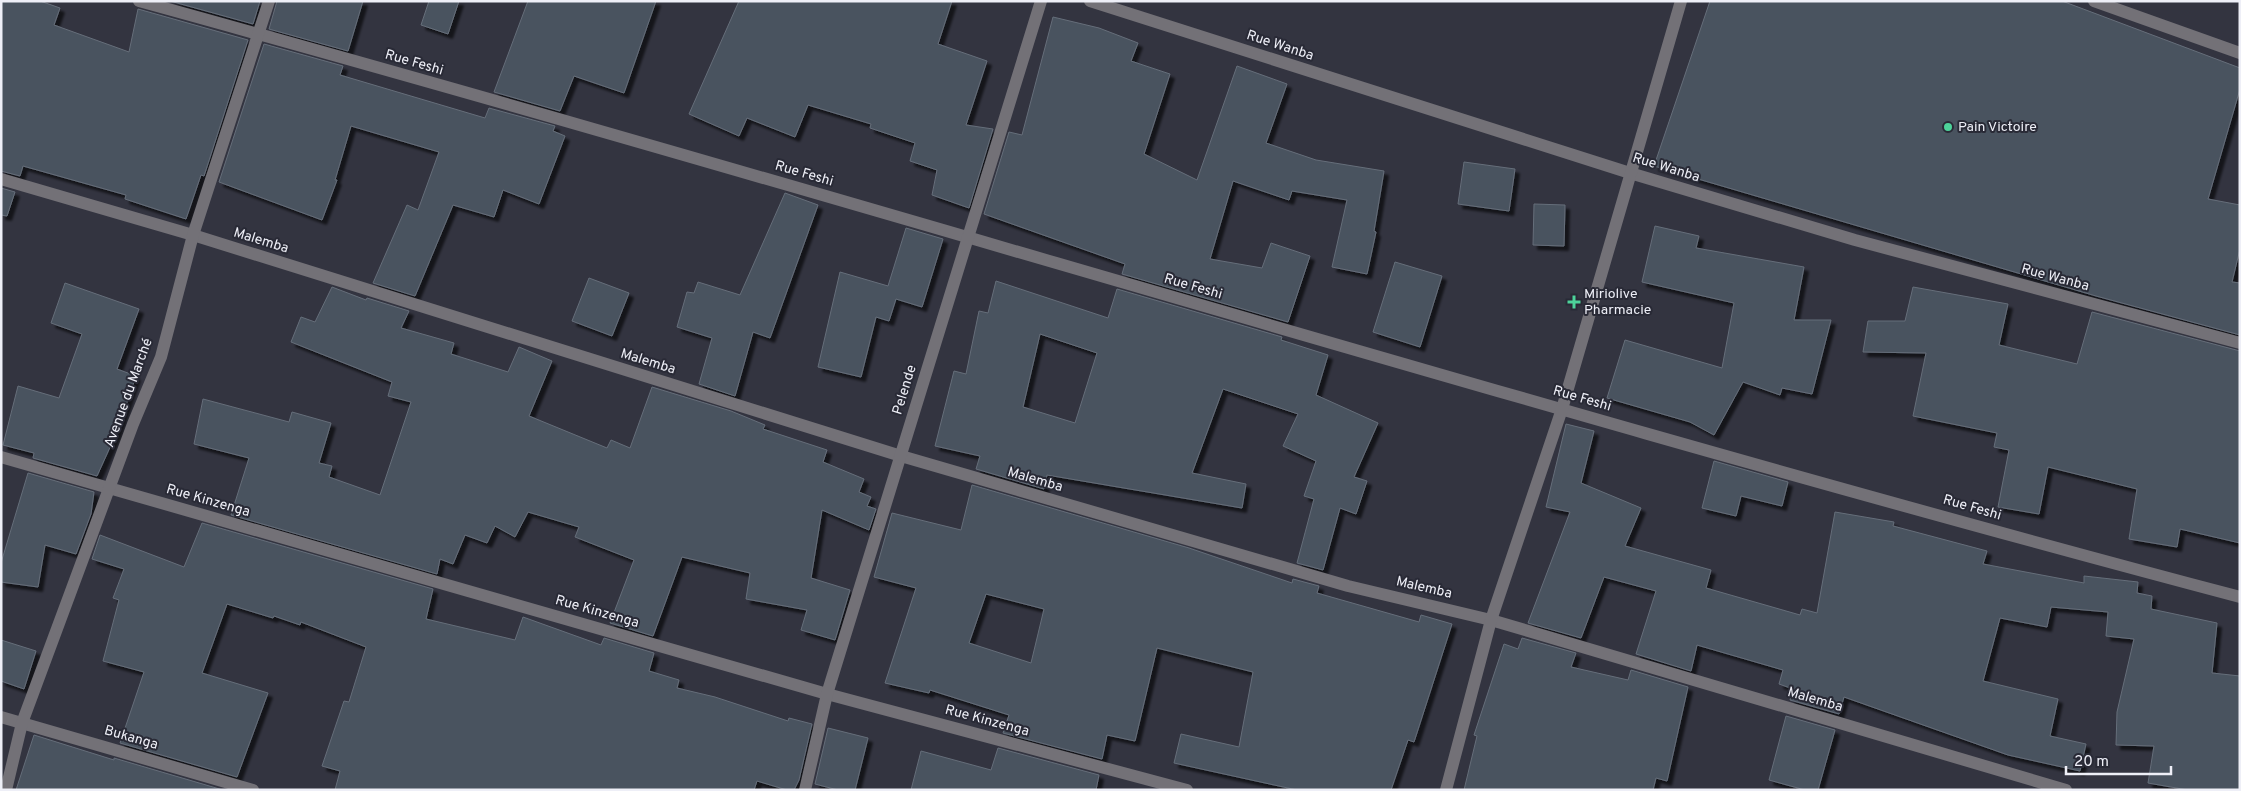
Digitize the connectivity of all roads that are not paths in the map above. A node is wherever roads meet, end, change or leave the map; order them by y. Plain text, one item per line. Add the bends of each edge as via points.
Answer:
1 (139, 1) edge
2 (268, 1) edge
3 (1041, 1) edge
4 (1090, 1) edge
5 (1681, 1) edge
6 (2094, 1) edge
7 (258, 34) junction
8 (2240, 53) edge
9 (1630, 173) junction
10 (1, 179) edge
11 (193, 235) junction
12 (968, 237) junction
13 (2240, 343) edge
14 (1562, 409) junction
15 (901, 456) junction
16 (1, 457) edge
17 (111, 488) junction
18 (2240, 597) edge
19 (1491, 620) junction
20 (827, 694) junction
21 (1, 717) edge
22 (22, 723) junction
23 (6, 790) edge
24 (253, 790) edge
25 (805, 790) edge
26 (1186, 790) edge
27 (1446, 790) edge
28 (2066, 790) edge

1 - 7 street, Rue Feshi
2 - 7 street, Avenue du Marché
3 - 12 street, Pelende
4 - 9 street, Rue Wanba
5 - 9 street
6 - 8 street
7 - 11 street, Avenue du Marché
7 - 12 street, Rue Feshi
9 - 13 street, Rue Wanba via 1855,240
9 - 14 street
10 - 11 street, Malemba
11 - 15 street, Malemba
11 - 17 street, Avenue du Marché via 160,357
12 - 14 street, Rue Feshi
12 - 15 street, Pelende
14 - 18 street, Rue Feshi
14 - 19 street
15 - 19 street, Malemba via 1348,586
15 - 20 street, Pelende
16 - 17 street, Rue Kinzenga
17 - 20 street, Rue Kinzenga
17 - 22 street, Avenue du Marché
19 - 27 street
19 - 28 street, Malemba
20 - 25 street, Pelende
20 - 26 street, Rue Kinzenga
21 - 22 street, Bukanga
22 - 23 street, Avenue du Marché
22 - 24 street, Bukanga

